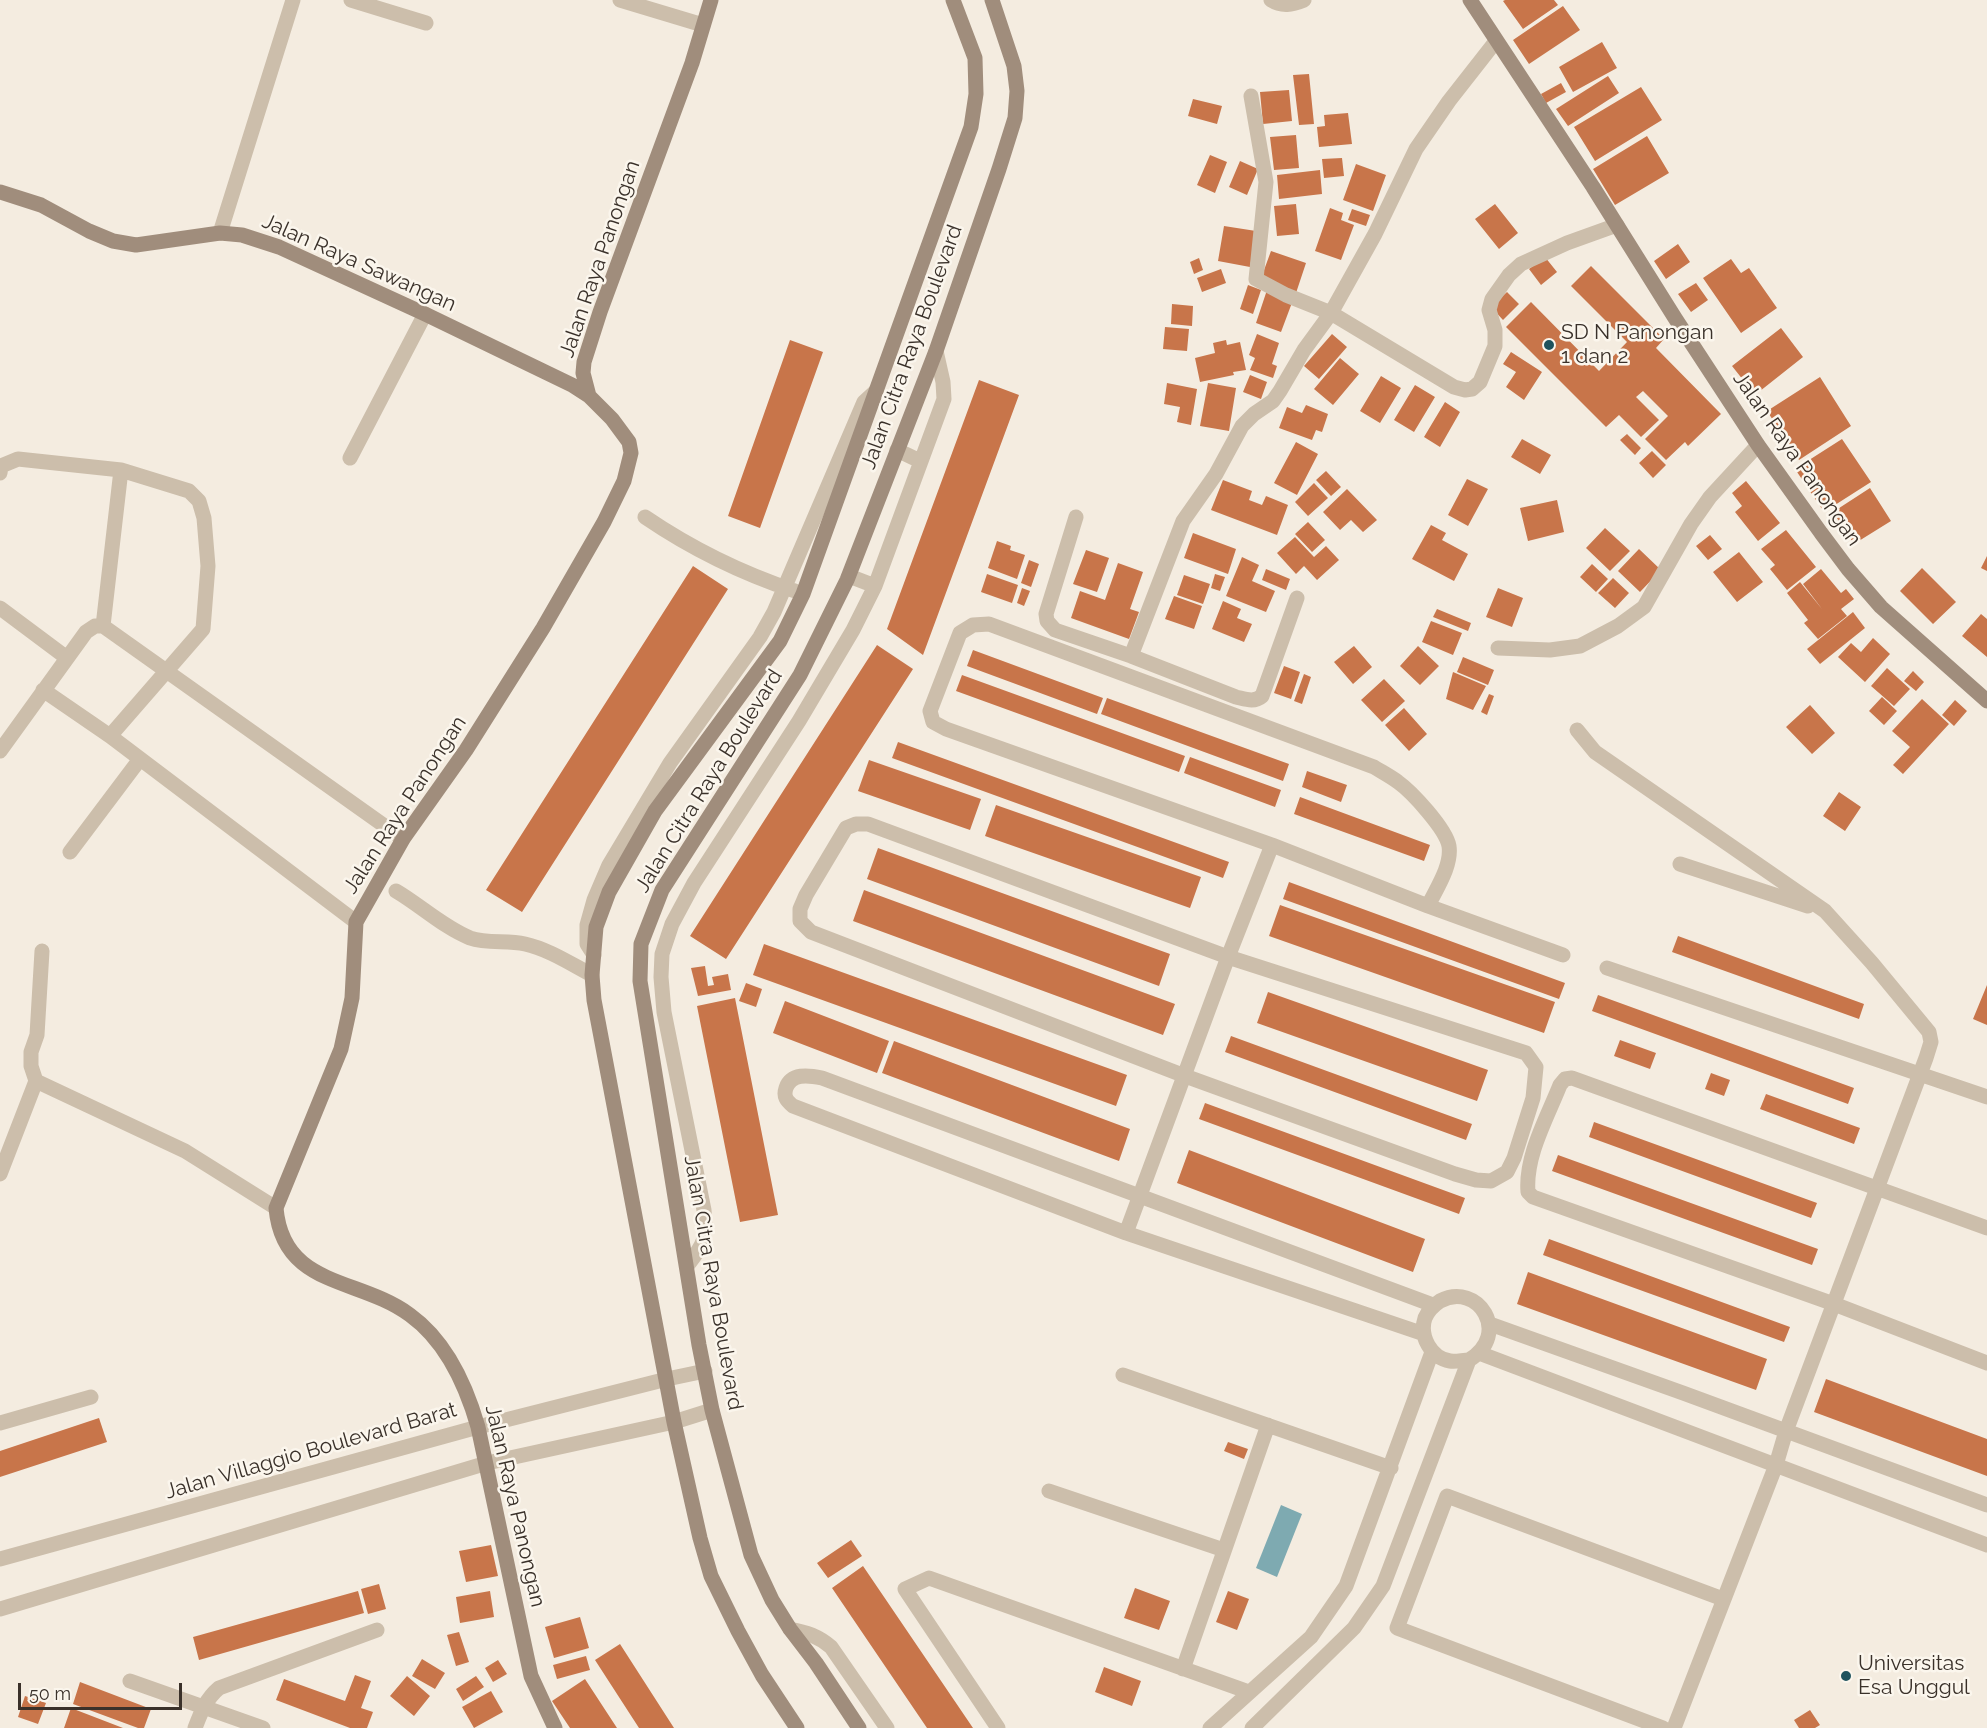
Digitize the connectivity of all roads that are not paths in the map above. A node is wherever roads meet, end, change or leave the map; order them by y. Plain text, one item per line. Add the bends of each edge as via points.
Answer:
1 (293, 0) edge
2 (351, 0) edge
3 (620, 0) edge
4 (711, 0) edge
5 (953, 0) edge
6 (992, 0) edge
7 (1271, 0) edge
8 (1304, 0) edge
9 (1470, 0) edge
10 (426, 23) dead end
11 (703, 25) junction
12 (1496, 40) junction
13 (1251, 96) dead end
14 (0, 192) edge
15 (1617, 225) junction
16 (220, 233) junction
17 (1331, 313) junction
18 (425, 314) junction
19 (936, 351) junction
20 (876, 391) junction
21 (590, 396) junction
22 (1758, 445) junction
23 (897, 450) junction
24 (350, 458) dead end
25 (921, 461) junction
26 (121, 470) junction
27 (0, 473) edge
28 (645, 517) dead end
29 (1076, 517) dead end
30 (849, 576) junction
31 (875, 586) junction
32 (785, 588) junction
33 (803, 594) junction
34 (1298, 598) dead end
35 (0, 608) edge
36 (103, 626) junction
37 (1498, 648) dead end
38 (1131, 656) junction
39 (67, 658) junction
40 (165, 671) junction
41 (791, 689) junction
42 (43, 690) junction
43 (1987, 701) edge
44 (811, 702) junction
45 (1577, 730) dead end
46 (110, 736) junction
47 (0, 751) edge
48 (140, 759) junction
49 (670, 763) junction
50 (684, 772) junction
51 (719, 801) junction
52 (739, 813) junction
53 (403, 839) junction
54 (1272, 845) junction
55 (69, 852) dead end
56 (1680, 864) dead end
57 (396, 891) dead end
58 (1428, 906) junction
59 (1826, 912) junction
60 (651, 915) junction
61 (356, 922) junction
62 (672, 924) junction
63 (42, 951) dead end
64 (594, 955) junction
65 (1563, 955) dead end
66 (1228, 957) junction
67 (1608, 968) dead end
68 (592, 975) junction
69 (664, 1012) junction
70 (645, 1014) junction
71 (1920, 1073) junction
72 (1185, 1076) junction
73 (36, 1081) junction
74 (1987, 1097) edge
75 (688, 1131) junction
76 (666, 1136) junction
77 (0, 1174) edge
78 (1878, 1188) junction
79 (1139, 1196) junction
80 (276, 1208) junction
81 (1987, 1228) edge
82 (1126, 1233) junction
83 (687, 1266) junction
84 (1834, 1304) junction
85 (1433, 1305) junction
86 (1490, 1324) junction
87 (1424, 1334) junction
88 (1432, 1352) junction
89 (1474, 1357) junction
90 (1987, 1362) edge
91 (705, 1371) junction
92 (1123, 1375) dead end
93 (667, 1379) junction
94 (91, 1397) dead end
95 (712, 1410) junction
96 (2, 1419) edge
97 (674, 1422) junction
98 (1268, 1425) junction
99 (478, 1427) junction
100 (1786, 1431) junction
101 (487, 1462) junction
102 (1776, 1465) junction
103 (1391, 1468) junction
104 (1049, 1491) dead end
105 (1987, 1505) edge
106 (1987, 1545) edge
107 (1224, 1550) junction
108 (0, 1559) edge
109 (1723, 1599) junction
110 (0, 1609) edge
111 (790, 1629) junction
112 (377, 1630) dead end
113 (1183, 1669) junction
114 (130, 1681) dead end
115 (1249, 1692) junction
116 (203, 1707) junction
117 (195, 1728) edge
118 (263, 1728) edge
119 (555, 1728) edge
120 (797, 1728) edge
121 (859, 1728) edge
122 (887, 1728) edge
123 (998, 1728) edge
124 (1210, 1728) edge
125 (1252, 1728) edge
126 (1663, 1728) edge
127 (1674, 1728) edge

1 - 16 street
2 - 10 street
3 - 11 street
4 - 11 main road, Jalan Raya Panongan
5 - 20 main road, Jalan Citra Raya Boulevard via 975,58 976,94 971,127
6 - 19 main road, Jalan Citra Raya Boulevard via 1014,66 1015,117
7 - 8 street via 1285,5
9 - 12 main road, Jalan Raya Panongan
11 - 21 main road, Jalan Raya Panongan via 584,362
12 - 15 main road, Jalan Raya Panongan
12 - 17 street via 1416,149
13 - 17 street via 1266,182 1256,279
14 - 16 main road, Jalan Raya Sawangan via 41,205 113,241 136,244
15 - 17 street via 1521,264 1509,275 1492,299 1489,310 1495,346 1480,382 1472,390 1454,387
15 - 22 main road, Jalan Raya Panongan
16 - 18 main road, Jalan Raya Sawangan via 242,235 279,247
17 - 38 street via 1273,401 1242,426 1216,474 1183,520
18 - 21 main road, Jalan Raya Sawangan
18 - 24 street
19 - 23 main road, Jalan Citra Raya Boulevard
19 - 25 street via 944,399
20 - 32 street via 864,402
20 - 33 main road, Jalan Citra Raya Boulevard
21 - 53 main road, Jalan Raya Panongan via 629,442 631,453 624,481 543,628 466,750
22 - 37 street via 1703,506 1644,607 1580,646 1550,650
22 - 43 main road, Jalan Raya Panongan via 1834,551 1881,607
23 - 25 street
23 - 30 main road, Jalan Citra Raya Boulevard
25 - 31 street
26 - 27 street via 18,459 1,466
26 - 36 street
26 - 40 street via 189,491 199,501 204,518 208,566 202,629
28 - 32 street via 694,549
29 - 38 street via 1047,621 1055,630
30 - 31 street
30 - 41 main road, Jalan Citra Raya Boulevard
31 - 44 street
32 - 33 street
32 - 49 street via 760,638
33 - 50 main road, Jalan Citra Raya Boulevard via 780,641
34 - 38 street via 1258,699 1236,697
35 - 39 street
36 - 39 street via 86,632
36 - 40 street
39 - 42 street
40 - 46 street
40 - 53 street
41 - 44 street
41 - 51 main road, Jalan Citra Raya Boulevard
42 - 46 street
42 - 47 street
44 - 52 street
45 - 59 street via 1595,752
46 - 48 street
48 - 55 street
48 - 61 street
49 - 50 street
49 - 64 street via 609,865 594,900 587,944
50 - 64 main road, Jalan Citra Raya Boulevard via 656,811 609,892 596,927
51 - 52 street
51 - 60 main road, Jalan Citra Raya Boulevard via 662,890
52 - 62 street
53 - 61 main road, Jalan Raya Panongan
54 - 58 street
54 - 58 street via 933,722 930,711 960,633 973,625 989,624 1374,767 1399,782 1423,807 1449,845 1448,861
54 - 66 street
56 - 59 street
57 - 68 street via 455,931 492,942 528,944
58 - 65 street
59 - 71 street via 1929,1032 1931,1041
60 - 62 street
60 - 70 main road, Jalan Citra Raya Boulevard via 641,944 640,981
61 - 80 main road, Jalan Raya Panongan via 352,998 341,1049
62 - 69 street via 662,954
63 - 73 street via 37,1035 31,1052
64 - 68 main road, Jalan Citra Raya Boulevard
66 - 72 street
66 - 72 street via 1526,1053 1536,1067 1533,1098 1514,1158 1507,1172 1491,1181 1476,1180
66 - 72 street via 868,824 846,828 800,909 800,921 811,932
67 - 71 street
68 - 93 main road, Jalan Citra Raya Boulevard
69 - 70 street
69 - 75 street
70 - 76 main road, Jalan Citra Raya Boulevard
71 - 74 street
71 - 78 street
72 - 79 street
73 - 77 street
73 - 80 street via 185,1151
75 - 76 street
75 - 83 street via 707,1233
76 - 83 main road, Jalan Citra Raya Boulevard
78 - 81 street
78 - 84 street
78 - 84 street via 1572,1078 1560,1085 1532,1156 1527,1182 1533,1197
79 - 82 street
79 - 82 street via 822,1078 802,1076 787,1085 784,1094 793,1106
79 - 85 street
80 - 99 main road, Jalan Raya Panongan via 277,1222 290,1252 306,1267 393,1304 430,1333 447,1354
82 - 87 street
83 - 91 main road, Jalan Citra Raya Boulevard
84 - 90 street
84 - 100 street
85 - 86 street via 1449,1296 1467,1298 1482,1308
85 - 87 street via 1425,1319
86 - 89 street via 1488,1340
86 - 100 street
87 - 88 street
88 - 89 street via 1449,1361
88 - 103 street
89 - 102 street
89 - 125 street via 1383,1586 1354,1628
91 - 93 street, Jalan Villaggio Boulevard Barat
91 - 95 main road, Jalan Citra Raya Boulevard
92 - 98 street
93 - 97 main road, Jalan Citra Raya Boulevard
93 - 99 street, Jalan Villaggio Boulevard Barat
94 - 96 street
95 - 97 street
95 - 111 main road, Jalan Citra Raya Boulevard via 751,1555
97 - 101 street
97 - 120 main road, Jalan Citra Raya Boulevard via 711,1576 762,1675
98 - 103 street
98 - 107 street
99 - 101 main road, Jalan Raya Panongan
99 - 108 street, Jalan Villaggio Boulevard Barat
100 - 102 street
100 - 105 street
101 - 110 street
101 - 119 main road, Jalan Raya Panongan via 531,1676
102 - 106 street
102 - 109 street
103 - 115 street via 1346,1586 1311,1637
104 - 107 street
107 - 113 street
109 - 126 street via 1447,1496 1397,1628
109 - 127 street
111 - 121 main road, Jalan Citra Raya Boulevard
111 - 122 street via 806,1632 831,1647
112 - 116 street via 219,1688
113 - 115 street
113 - 123 street via 929,1578 905,1589
114 - 116 street
115 - 124 street
116 - 117 street
116 - 118 street

